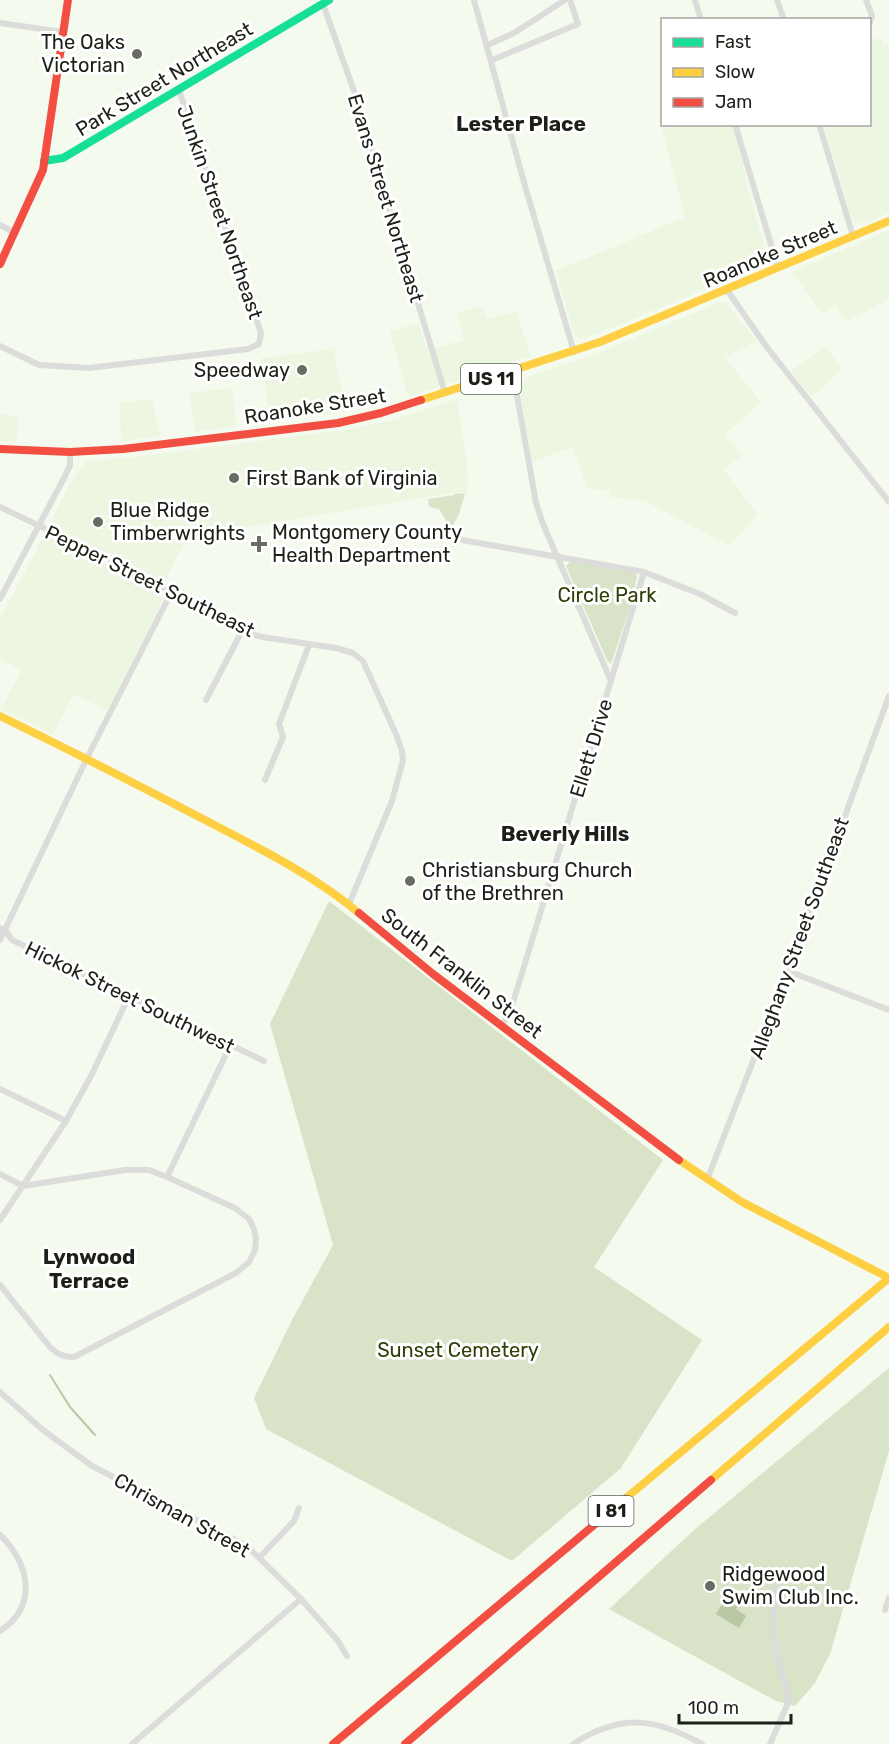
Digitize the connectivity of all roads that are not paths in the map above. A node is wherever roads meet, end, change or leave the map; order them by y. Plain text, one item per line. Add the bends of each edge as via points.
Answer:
1 (68, 0) edge
2 (474, 0) edge
3 (565, 0) edge
4 (570, 0) edge
5 (695, 0) edge
6 (777, 0) edge
7 (866, 0) edge
8 (326, 2) edge
9 (700, 18) edge
10 (783, 18) edge
11 (871, 19) edge
12 (0, 23) edge
13 (63, 32) junction
14 (488, 45) junction
15 (492, 60) junction
16 (179, 90) junction
17 (736, 126) edge
18 (820, 126) edge
19 (44, 161) junction
20 (888, 223) edge
21 (0, 225) edge
22 (15, 232) junction
23 (853, 236) junction
24 (0, 264) edge
25 (778, 268) junction
26 (727, 290) junction
27 (0, 346) edge
28 (574, 352) junction
29 (511, 373) junction
30 (445, 394) junction
31 (0, 449) edge
32 (70, 452) junction
33 (889, 502) edge
34 (0, 507) edge
35 (39, 526) junction
36 (462, 540) dead end
37 (557, 555) junction
38 (644, 572) junction
39 (171, 593) junction
40 (0, 599) edge
41 (735, 613) dead end
42 (242, 631) junction
43 (309, 645) junction
44 (612, 682) junction
45 (889, 696) edge
46 (206, 700) dead end
47 (0, 716) edge
48 (87, 758) junction
49 (266, 780) dead end
50 (349, 904) junction
51 (2, 929) edge
52 (0, 940) edge
53 (788, 971) junction
54 (129, 996) junction
55 (889, 1010) edge
56 (502, 1026) junction
57 (230, 1046) junction
58 (264, 1061) dead end
59 (0, 1089) edge
60 (66, 1121) junction
61 (0, 1174) edge
62 (167, 1176) junction
63 (707, 1180) junction
64 (23, 1186) junction
65 (0, 1220) edge
66 (889, 1278) edge
67 (0, 1284) edge
68 (889, 1327) edge
69 (0, 1392) edge
70 (299, 1508) dead end
71 (0, 1535) edge
72 (260, 1557) junction
73 (779, 1582) dead end
74 (889, 1598) edge
75 (301, 1599) junction
76 (885, 1610) dead end
77 (0, 1631) edge
78 (346, 1656) dead end
79 (132, 1744) edge
80 (333, 1744) edge
81 (405, 1744) edge
82 (573, 1744) edge
83 (702, 1744) edge
84 (770, 1744) edge

1 - 13 main road
2 - 14 street
3 - 14 street
4 - 15 street via 578,24
5 - 9 street
6 - 10 street
7 - 11 street
8 - 16 main road, Park Street Northeast
8 - 30 street, Evans Street Northeast
12 - 13 street
13 - 19 main road
14 - 15 street
15 - 28 street
16 - 19 main road, Park Street Northeast via 63,158
16 - 27 street, Junkin Street Northeast via 261,333 259,344 248,349 89,368 39,365
17 - 25 street
18 - 23 street
19 - 22 main road via 39,182
20 - 23 main road, Roanoke Street / US 11
21 - 22 street
22 - 24 main road
23 - 25 main road, Roanoke Street / US 11
25 - 26 main road, Roanoke Street / US 11
26 - 28 main road, Roanoke Street / US 11
26 - 33 street via 766,346
28 - 29 main road, Roanoke Street / US 11
29 - 30 main road, Roanoke Street / US 11
29 - 37 street via 536,502
30 - 32 main road, Roanoke Street / US 11 via 338,423 145,447
31 - 32 main road, Roanoke Street / US 11
32 - 35 street via 70,465
34 - 35 street, Pepper Street Southeast
35 - 39 street, Pepper Street Southeast
35 - 40 street
36 - 37 street
37 - 38 street
37 - 44 street
38 - 41 street
38 - 44 street, Ellett Drive
39 - 42 street, Pepper Street Southeast
39 - 48 street
42 - 43 street, Pepper Street Southeast
42 - 46 street
43 - 49 street via 279,724 283,737
43 - 50 street, Pepper Street Southeast via 353,653 363,661 402,751 398,784
44 - 56 street, Ellett Drive via 512,1006
45 - 53 street, Alleghany Street Southeast
47 - 48 main road, South Franklin Street
48 - 50 main road, South Franklin Street via 291,866
48 - 51 street
50 - 56 main road, South Franklin Street
51 - 52 street
51 - 54 street, Hickok Street Southwest via 12,940
53 - 55 street
53 - 63 street, Alleghany Street Southeast
54 - 57 street, Hickok Street Southwest
54 - 60 street
56 - 63 main road, South Franklin Street
57 - 58 street, Hickok Street Southwest
57 - 62 street
59 - 60 street
60 - 64 street
61 - 64 street
62 - 64 street via 149,1170 125,1170
62 - 67 street via 243,1213 254,1228 255,1251 236,1273 74,1357 56,1353
63 - 66 main road, South Franklin Street
64 - 65 street
66 - 80 main road, I 81
68 - 81 main road, I 81
69 - 72 street, Chrisman Street via 42,1430 92,1466 247,1546
70 - 72 street via 294,1521
71 - 77 street via 20,1560 26,1594 23,1606
72 - 75 street, Chrisman Street
73 - 84 street via 773,1612 775,1642 788,1703
74 - 76 street
75 - 78 street, Chrisman Street via 338,1641
75 - 79 street
82 - 83 street via 605,1726 627,1722 654,1724

